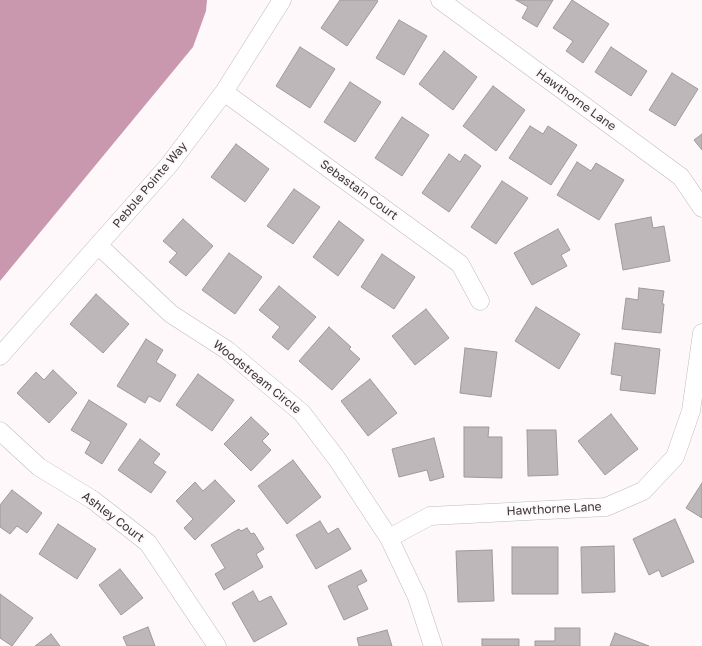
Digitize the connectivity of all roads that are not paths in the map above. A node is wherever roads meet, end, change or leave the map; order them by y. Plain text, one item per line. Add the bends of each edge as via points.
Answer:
1 (282, 0) edge
2 (440, 0) edge
3 (224, 92) junction
4 (702, 208) edge
5 (98, 245) junction
6 (480, 301) dead end
7 (702, 333) edge
8 (0, 356) edge
9 (0, 431) edge
10 (389, 538) junction
11 (217, 646) edge
12 (433, 646) edge

1 - 3 street, Pebble Pointe Way
2 - 4 street, Hawthorne Lane via 681,177
3 - 5 street, Pebble Pointe Way via 169,165
3 - 6 street, Sebastain Court via 460,264
5 - 8 street, Pebble Pointe Way
5 - 10 street, Woodstream Circle via 171,314 227,350 302,413
7 - 10 street, Hawthorne Lane via 691,411 675,457 643,492 606,507 430,516
9 - 11 street, Ashley Court via 38,467 93,500 148,543
10 - 12 street, Woodstream Circle via 417,597

